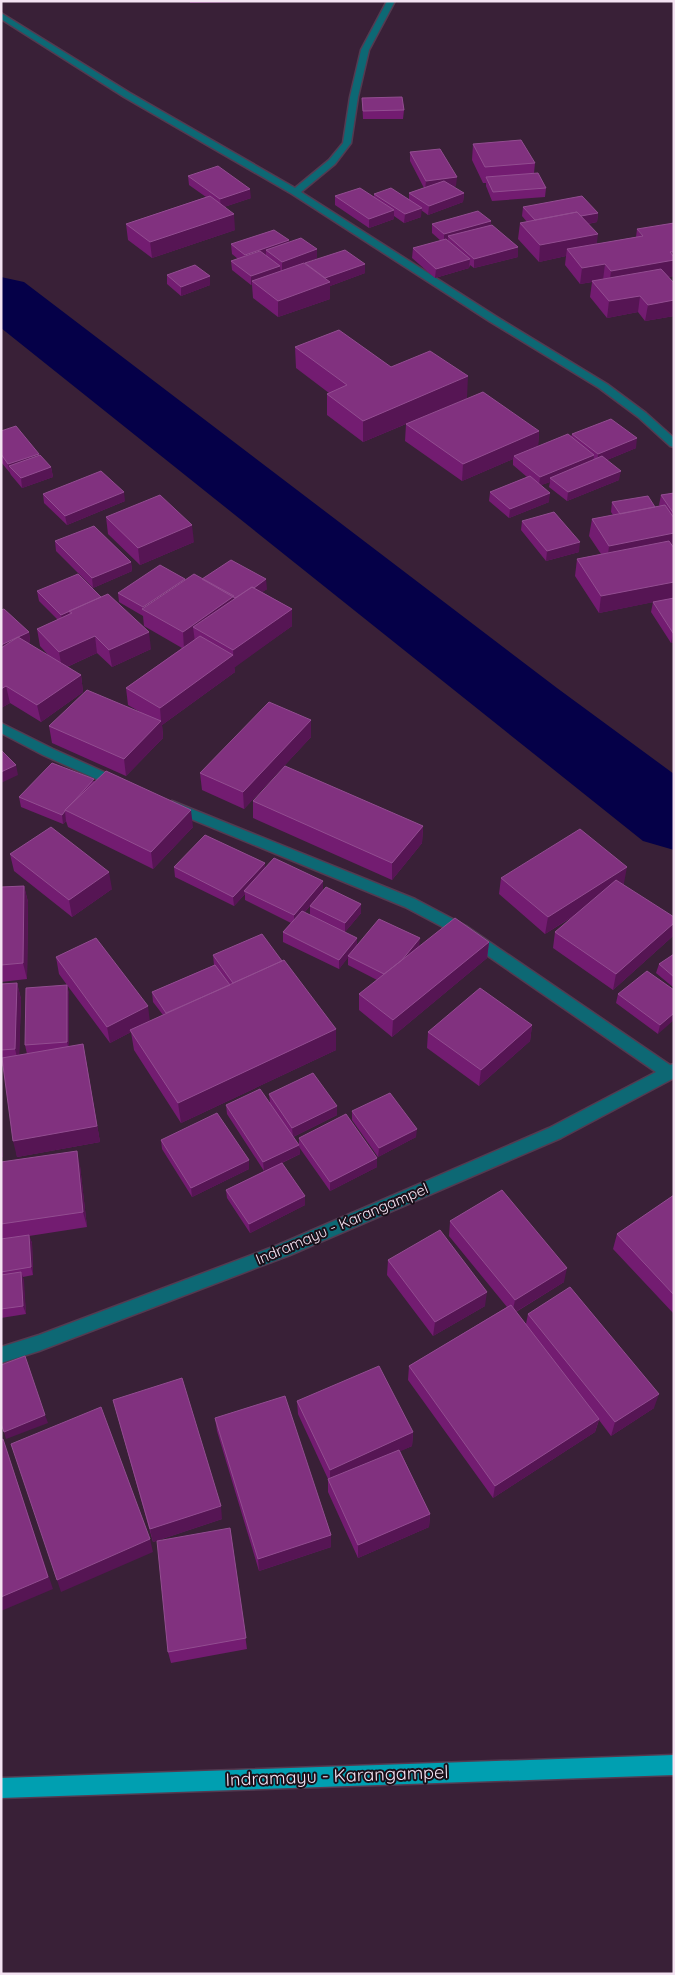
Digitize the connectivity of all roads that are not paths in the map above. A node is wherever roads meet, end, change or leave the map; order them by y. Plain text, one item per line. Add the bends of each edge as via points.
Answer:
1 (391, 1) edge
2 (1, 15) edge
3 (295, 192) junction
4 (674, 444) edge
5 (1, 726) edge
6 (136, 791) edge
7 (163, 802) edge
8 (672, 1071) edge
9 (1, 1355) edge
10 (674, 1765) edge
11 (1, 1788) edge

1 - 3 street via 365,50 347,143 332,162
2 - 3 street via 127,94
3 - 4 street via 603,386
5 - 6 street via 48,752
7 - 8 street via 410,903 500,955
8 - 9 street, Indramayu - Karangampel via 555,1133 284,1250
10 - 11 main road, Indramayu - Karangampel

